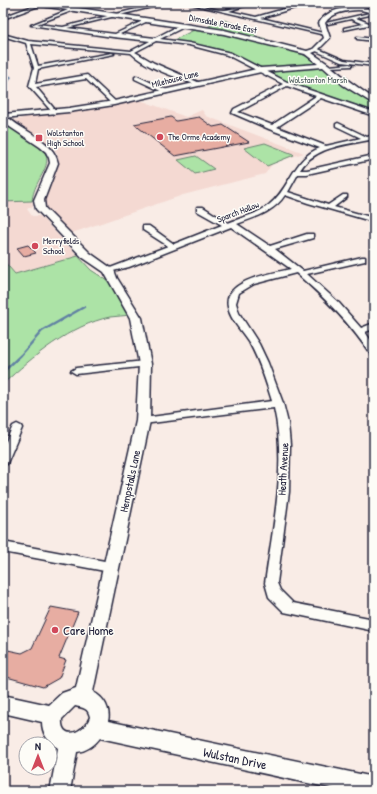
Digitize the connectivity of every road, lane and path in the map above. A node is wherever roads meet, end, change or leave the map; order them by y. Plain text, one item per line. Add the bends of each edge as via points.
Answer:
1 (35, 3) edge
2 (112, 3) edge
3 (154, 3) edge
4 (166, 3) edge
5 (188, 3) edge
6 (252, 3) edge
7 (309, 3) edge
8 (346, 3) edge
9 (46, 4) edge
10 (159, 4) junction
11 (121, 5) dead end
12 (374, 6) edge
13 (73, 9) junction
14 (360, 9) junction
15 (223, 11) junction
16 (374, 12) edge
17 (334, 13) junction
18 (115, 15) junction
19 (3, 18) edge
20 (350, 18) junction
21 (256, 19) junction
22 (148, 20) junction
23 (328, 23) dead end
24 (369, 24) junction
25 (374, 24) edge
26 (182, 26) junction
27 (60, 29) junction
28 (346, 29) dead end
29 (325, 34) junction
30 (3, 35) edge
31 (113, 36) junction
32 (359, 38) dead end
33 (152, 40) junction
34 (371, 40) edge
35 (28, 42) junction
36 (365, 44) dead end
37 (316, 49) junction
38 (118, 51) junction
39 (132, 52) junction
40 (307, 53) junction
41 (364, 64) junction
42 (374, 65) edge
43 (328, 66) junction
44 (36, 68) junction
45 (261, 70) junction
46 (137, 78) dead end
47 (198, 84) junction
48 (287, 84) junction
49 (32, 86) junction
50 (167, 92) junction
51 (320, 96) junction
52 (374, 102) edge
53 (114, 103) junction
54 (54, 112) junction
55 (374, 114) edge
56 (6, 120) edge
57 (338, 125) dead end
58 (271, 128) junction
59 (370, 138) edge
60 (327, 148) junction
61 (374, 157) edge
62 (297, 172) junction
63 (285, 193) junction
64 (345, 196) dead end
65 (284, 202) junction
66 (310, 202) junction
67 (328, 207) junction
68 (200, 209) dead end
69 (374, 220) edge
70 (230, 225) junction
71 (146, 228) dead end
72 (310, 236) dead end
73 (174, 247) junction
74 (271, 248) junction
75 (362, 259) dead end
76 (109, 270) junction
77 (300, 272) junction
78 (374, 326) edge
79 (360, 331) junction
80 (374, 353) edge
81 (145, 364) junction
82 (76, 371) dead end
83 (278, 404) junction
84 (143, 421) junction
85 (17, 428) dead end
86 (3, 461) edge
87 (3, 547) edge
88 (110, 567) junction
89 (374, 626) edge
90 (83, 697) junction
91 (3, 704) edge
92 (53, 715) junction
93 (97, 728) junction
94 (69, 742) junction
95 (374, 787) edge
96 (60, 791) edge

1 - 9 main road, Dimsdale Parade East
2 - 11 street
3 - 10 street
4 - 10 street
5 - 15 street
6 - 15 street
7 - 21 street
8 - 14 main road
9 - 13 main road, Dimsdale Parade East
9 - 19 street
10 - 18 street
12 - 14 street
13 - 18 main road, Dimsdale Parade East
13 - 27 street via 33,25
14 - 16 main road
14 - 17 main road
15 - 21 street
16 - 20 street
17 - 20 street
17 - 29 main road via 323,20
18 - 22 main road, Dimsdale Parade East
18 - 27 street
20 - 23 street
20 - 24 street
21 - 29 street
22 - 26 main road, Dimsdale Parade East
22 - 31 street
24 - 25 street
24 - 28 street
26 - 33 street
26 - 40 main road, Dimsdale Parade East via 238,35
27 - 31 street
29 - 37 main road via 327,38
30 - 35 street
31 - 33 street
32 - 34 street
33 - 39 street
33 - 45 street via 209,48
34 - 36 street
35 - 38 street
35 - 44 street
37 - 40 main road
37 - 41 street via 343,61
38 - 39 street
38 - 44 street
39 - 47 street
40 - 43 main road, Dimsdale Parade East
41 - 42 street
41 - 43 street
43 - 45 main road, Milehouse Lane
43 - 52 main road, Dimsdale Parade East via 346,83
44 - 49 street
45 - 47 main road, Milehouse Lane
45 - 48 street
46 - 50 street
47 - 50 main road, Milehouse Lane
48 - 51 street
48 - 58 street via 236,110 236,114
49 - 53 street via 88,77
49 - 54 street
50 - 53 main road, Milehouse Lane
51 - 55 street
51 - 58 street
53 - 54 main road, Milehouse Lane
54 - 56 main road, Milehouse Lane
56 - 76 street via 43,145 53,158 54,163 39,200 41,209 86,255
57 - 59 street
58 - 60 street
59 - 60 street, Sparch Hollow
60 - 62 street, Sparch Hollow via 312,154
61 - 62 street
62 - 63 street, Sparch Hollow
63 - 65 street, Sparch Hollow
63 - 66 street
64 - 67 street
65 - 66 street
65 - 70 street, Sparch Hollow
66 - 67 street
67 - 69 street
68 - 70 street
70 - 73 street, Sparch Hollow
70 - 74 street
71 - 73 street
72 - 74 street
73 - 76 street, Sparch Hollow
74 - 77 street
75 - 77 street
76 - 81 street, Hempstalls Lane via 136,318
77 - 79 street
77 - 83 street, Heath Avenue via 250,282 239,288 232,297 232,310 260,353
78 - 79 street
79 - 80 street
81 - 82 street
81 - 84 street, Hempstalls Lane
83 - 84 street
83 - 89 street, Heath Avenue via 285,438 281,508 271,583 274,593 289,608
84 - 88 street, Hempstalls Lane via 127,501
85 - 86 street
87 - 88 street
88 - 90 street, Hempstalls Lane
90 - 92 street via 66,700 59,705
90 - 93 street via 98,708 100,720
91 - 92 street
92 - 94 street via 54,731 61,739
93 - 94 street via 84,740
93 - 95 street, Wulstan Drive
94 - 96 street

